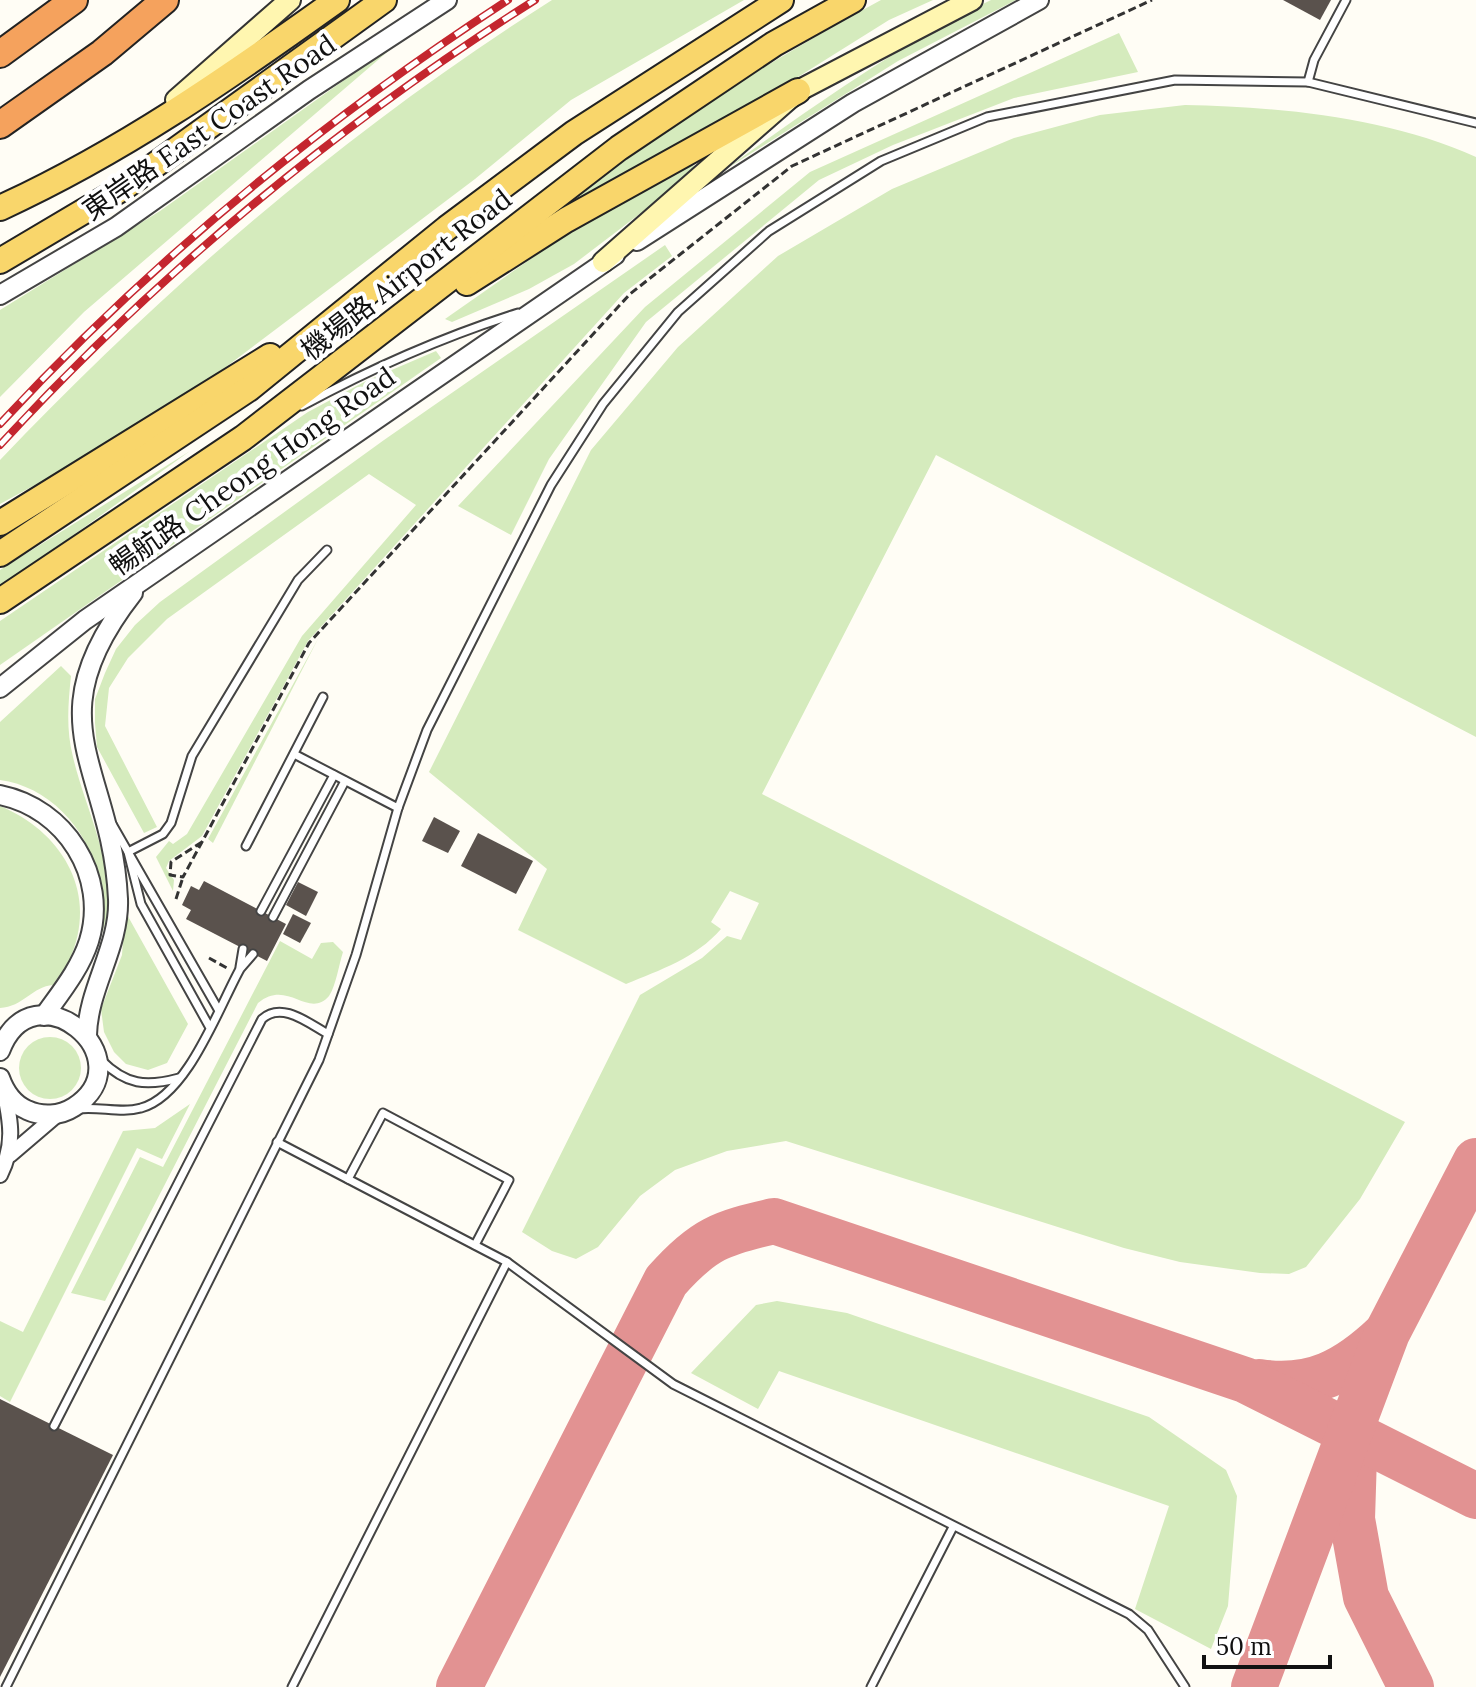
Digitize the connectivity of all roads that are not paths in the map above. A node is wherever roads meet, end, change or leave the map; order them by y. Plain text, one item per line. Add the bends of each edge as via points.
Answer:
1 (74, 0) edge
2 (165, 0) edge
3 (290, 0) edge
4 (337, 0) edge
5 (384, 0) edge
6 (447, 0) edge
7 (781, 0) edge
8 (853, 0) edge
9 (972, 0) edge
10 (1039, 0) edge
11 (1346, 0) edge
12 (0, 54) edge
13 (1308, 82) junction
14 (798, 91) junction
15 (1476, 123) edge
16 (0, 125) edge
17 (128, 143) junction
18 (0, 208) edge
19 (0, 261) edge
20 (603, 262) junction
21 (0, 295) edge
22 (539, 306) junction
23 (328, 323) junction
24 (364, 348) junction
25 (243, 438) junction
26 (0, 523) edge
27 (327, 550) dead end
28 (0, 554) edge
29 (139, 584) junction
30 (0, 601) edge
31 (0, 688) edge
32 (323, 697) dead end
33 (294, 754) junction
34 (334, 775) junction
35 (345, 781) junction
36 (0, 795) edge
37 (103, 808) junction
38 (398, 808) junction
39 (246, 846) dead end
40 (128, 852) junction
41 (261, 911) dead end
42 (273, 917) dead end
43 (243, 949) dead end
44 (253, 954) dead end
45 (240, 969) junction
46 (218, 1009) junction
47 (44, 1016) junction
48 (0, 1022) edge
49 (22, 1023) junction
50 (209, 1026) junction
51 (328, 1034) junction
52 (87, 1035) junction
53 (0, 1051) edge
54 (95, 1054) junction
55 (181, 1077) junction
56 (1, 1082) edge
57 (63, 1112) junction
58 (277, 1142) junction
59 (10, 1155) junction
60 (0, 1175) edge
61 (348, 1179) junction
62 (475, 1245) junction
63 (507, 1262) junction
64 (54, 1426) dead end
65 (953, 1527) junction
66 (6, 1687) edge
67 (292, 1687) edge
68 (871, 1687) edge
69 (1185, 1687) edge

1 - 12 highway
2 - 16 highway via 102,53
3 - 17 main road
4 - 17 main road
5 - 19 main road via 123,188
6 - 21 street, 東岸路 East Coast Road via 116,227
7 - 23 main road, 機場路 Airport Road via 574,133
8 - 24 main road, 機場路 Airport Road via 774,44 619,148
9 - 14 main road
10 - 20 street via 853,103
11 - 13 lane
13 - 15 lane
13 - 38 lane via 1175,80 987,117 881,161 769,231 678,312 594,418 551,485 427,730
14 - 20 main road
14 - 24 main road via 566,220
17 - 18 main road
20 - 22 street
22 - 25 lane via 368,370
22 - 29 street, 暢航路 Cheong Hong Road
23 - 26 main road
23 - 28 main road, 機場路 Airport Road via 237,397
24 - 25 main road, 機場路 Airport Road
25 - 30 main road, 機場路 Airport Road
27 - 40 lane via 298,580 192,756 171,823 163,834
29 - 31 street, 暢航路 Cheong Hong Road
29 - 37 street via 107,630 83,686 81,733
32 - 33 lane
33 - 34 lane
33 - 39 lane
34 - 35 lane
34 - 41 lane
35 - 38 lane
35 - 42 lane
36 - 47 street via 30,805 61,827 91,884 93,924 86,950
37 - 40 lane
37 - 52 street via 118,901
38 - 51 lane
40 - 46 lane
40 - 50 lane via 151,926
43 - 45 lane
44 - 45 lane
45 - 46 lane
46 - 50 lane
47 - 49 street
47 - 52 street via 64,1018
48 - 49 street
49 - 53 street
50 - 55 lane
51 - 58 lane
51 - 64 lane via 281,1010 262,1019
52 - 54 street
54 - 55 lane via 134,1083 154,1085
54 - 57 street via 93,1085 84,1099
55 - 57 lane via 167,1095 141,1108
56 - 57 street via 28,1110
56 - 59 street
57 - 59 street
58 - 61 lane
58 - 66 lane
59 - 60 street
61 - 62 lane
61 - 62 lane via 383,1113 509,1180
62 - 63 lane
63 - 65 lane via 673,1384
63 - 67 lane
65 - 68 lane
65 - 69 lane via 1129,1614 1148,1630

